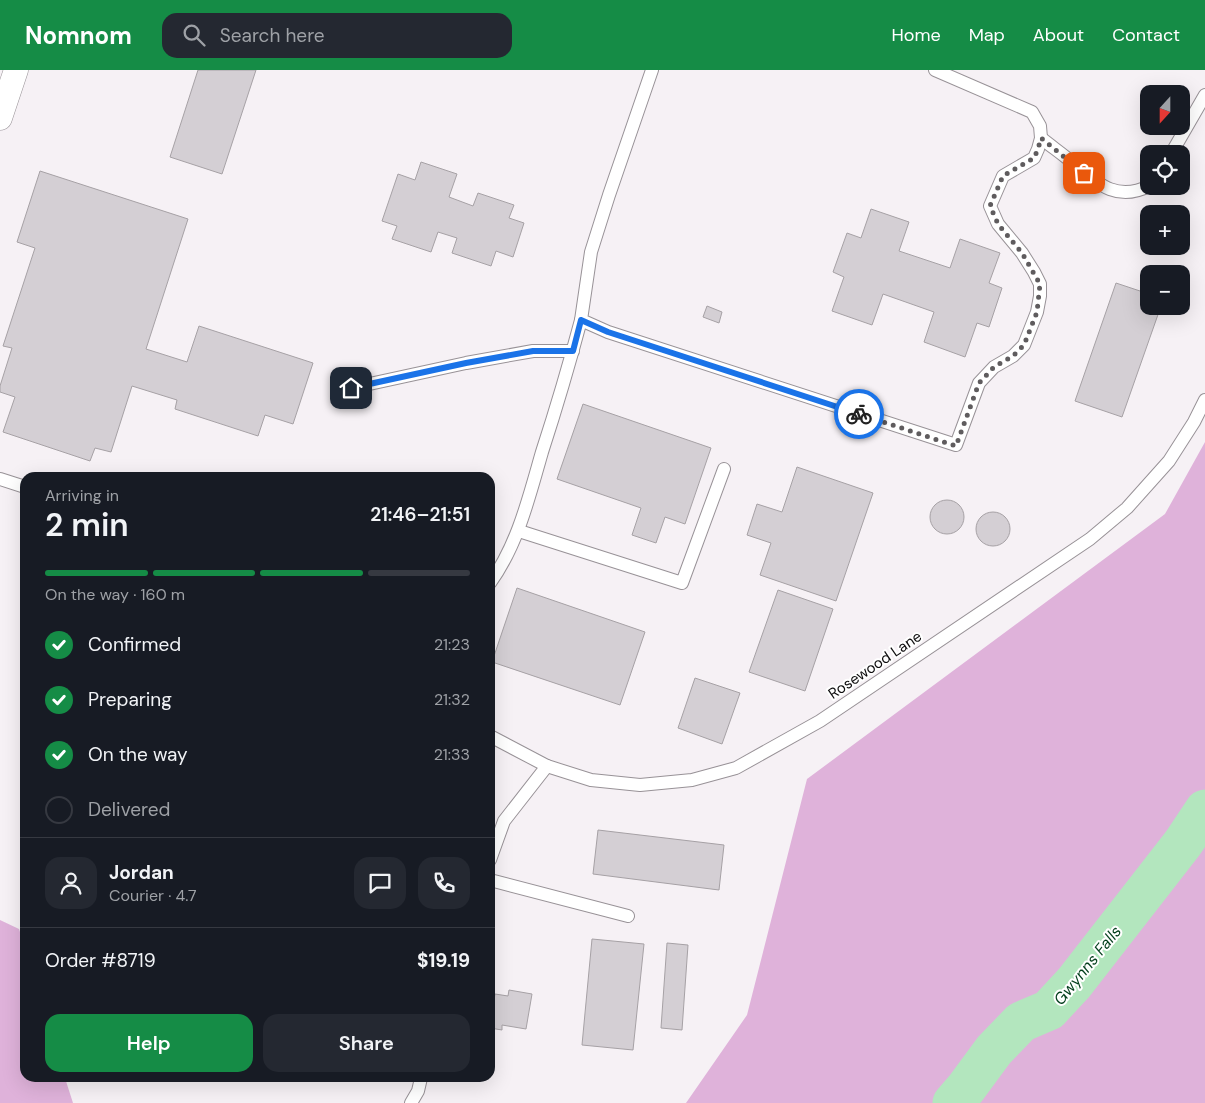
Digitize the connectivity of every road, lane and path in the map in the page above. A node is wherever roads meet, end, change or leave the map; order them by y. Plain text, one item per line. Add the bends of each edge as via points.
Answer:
1 (652, 70) edge
2 (935, 70) edge
3 (10, 75) edge
4 (1205, 96) edge
5 (0, 118) edge
6 (1041, 138) junction
7 (1176, 145) edge
8 (1140, 190) edge
9 (581, 320) junction
10 (573, 351) junction
11 (351, 388) dead end
12 (1205, 400) edge
13 (724, 469) dead end
14 (0, 479) edge
15 (20, 485) edge
16 (519, 531) junction
17 (495, 576) edge
18 (495, 739) edge
19 (547, 766) junction
20 (495, 846) edge
21 (495, 881) edge
22 (628, 916) dead end
23 (420, 1082) edge
24 (411, 1103) edge

1 - 9 lane via 591,252
2 - 6 lane via 1032,112 1040,126
3 - 5 street
4 - 7 lane
6 - 8 lane via 1108,189 1122,193
6 - 9 lane via 1034,158 1003,176 990,206 998,224 1022,253 1040,284 1037,312 1024,345 994,367 979,383 956,446 608,332
9 - 10 lane
10 - 11 lane via 533,351
10 - 16 lane
12 - 19 lane, Rosewood Lane via 1169,461 1128,508 1090,539 820,721 745,763 692,780 640,785 591,780
13 - 16 lane via 682,583
14 - 15 lane
16 - 17 lane
18 - 19 lane, Rosewood Lane
19 - 20 lane via 504,821
21 - 22 lane
23 - 24 lane

